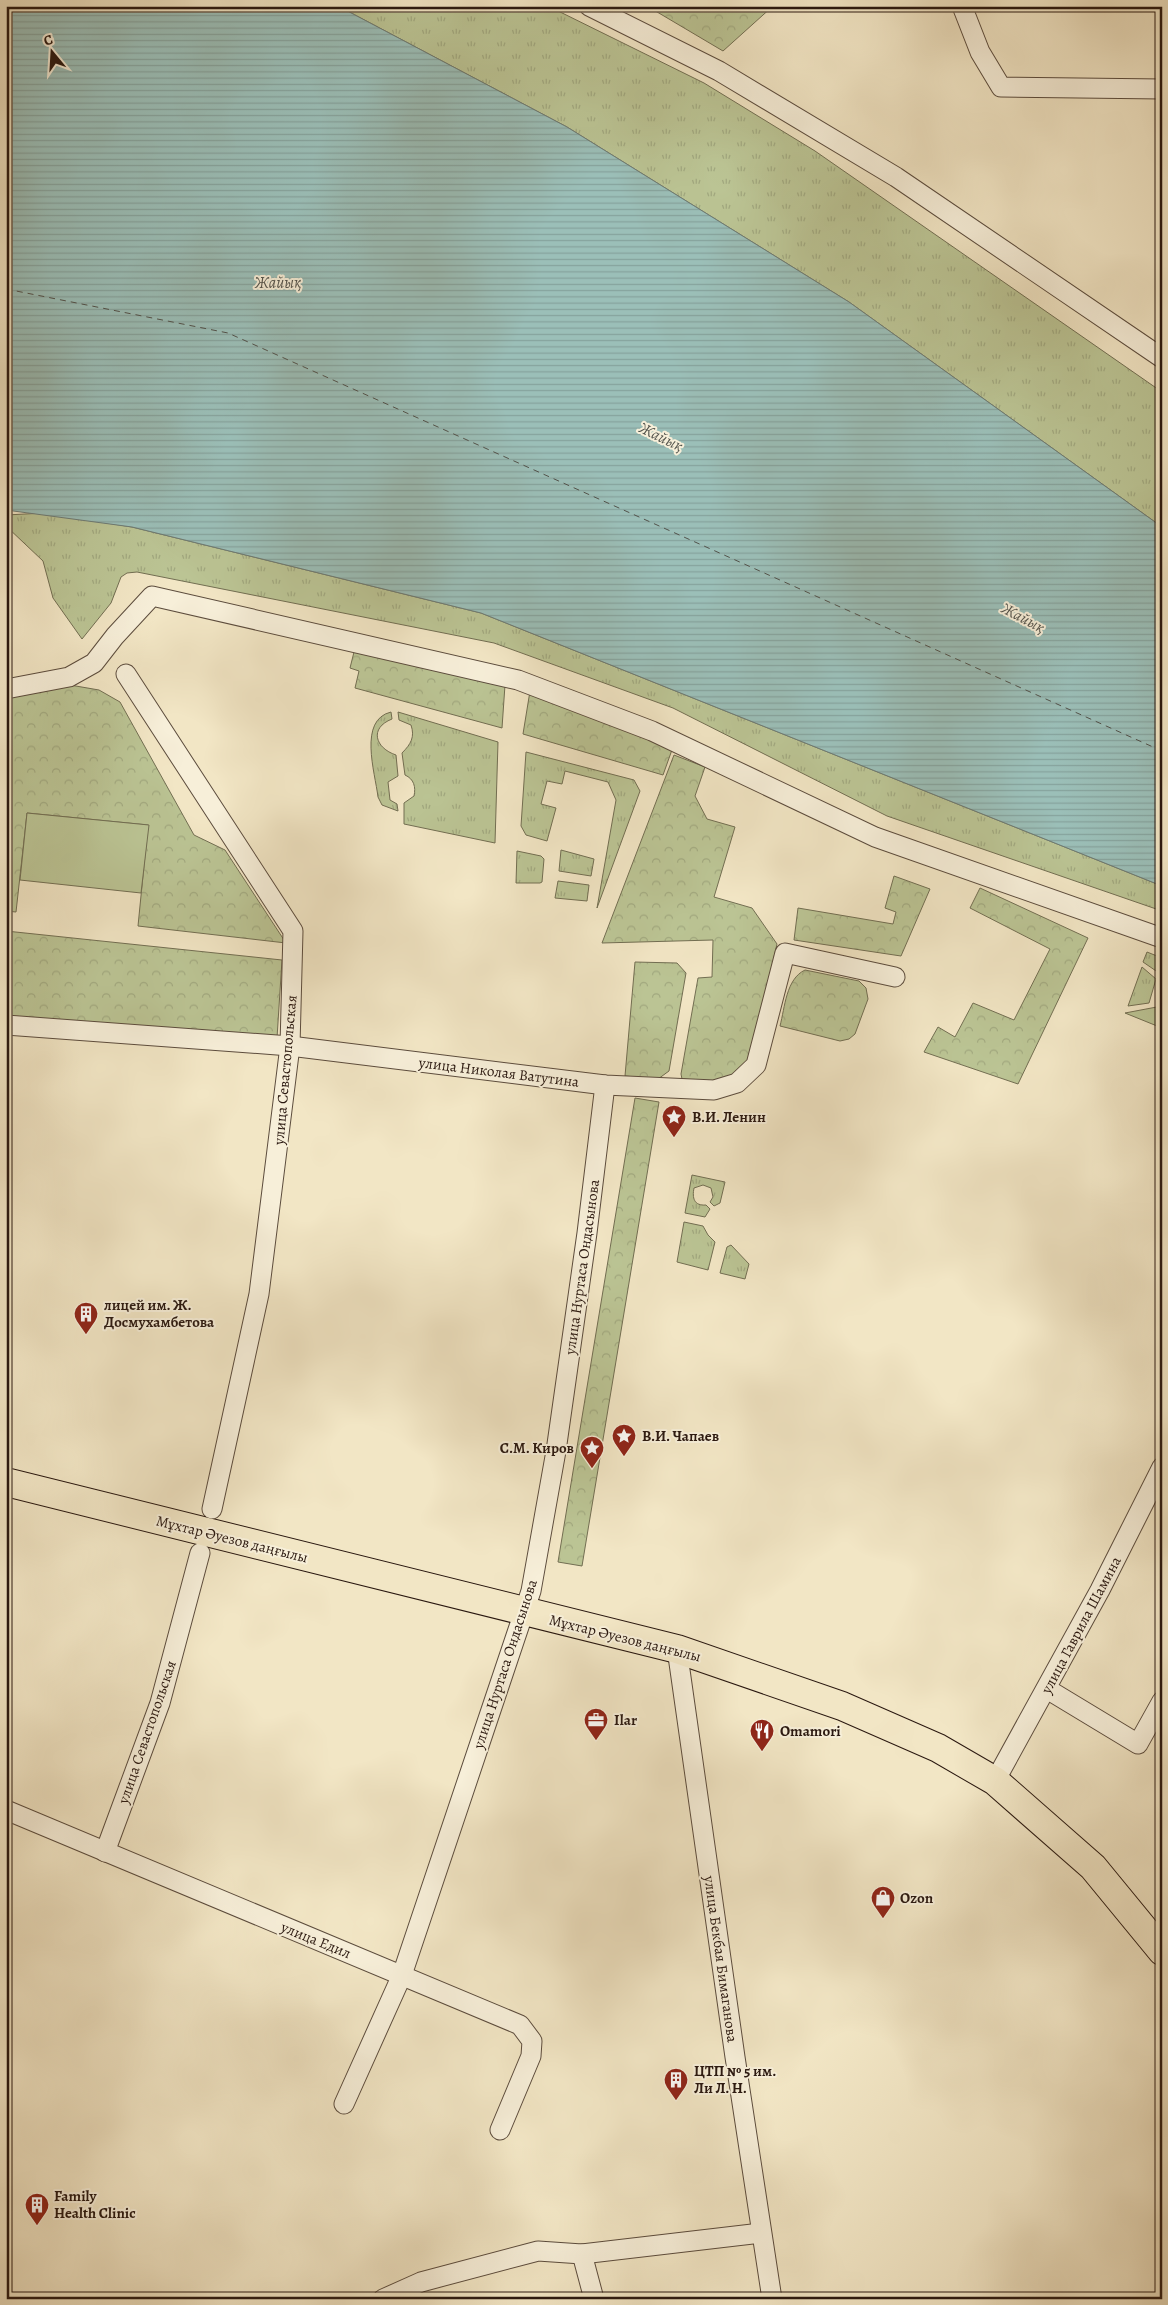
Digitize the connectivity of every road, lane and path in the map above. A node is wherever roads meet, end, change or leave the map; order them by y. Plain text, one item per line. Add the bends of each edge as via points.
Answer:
1 (588, 6) edge
2 (962, 6) edge
3 (1162, 89) edge
4 (1162, 358) edge
5 (126, 674) dead end
6 (6, 688) edge
7 (1162, 938) edge
8 (895, 976) dead end
9 (6, 1025) edge
10 (290, 1046) junction
11 (605, 1085) junction
12 (1162, 1467) edge
13 (6, 1482) edge
14 (212, 1509) dead end
15 (200, 1553) dead end
16 (523, 1612) junction
17 (677, 1649) junction
18 (1047, 1690) junction
19 (1162, 1701) edge
20 (996, 1782) junction
21 (6, 1810) edge
22 (106, 1852) junction
23 (1162, 1951) edge
24 (402, 1975) junction
25 (344, 2104) dead end
26 (500, 2130) dead end
27 (761, 2232) junction
28 (582, 2254) junction
29 (383, 2299) edge
30 (594, 2299) edge
31 (772, 2299) edge

1 - 4 street via 719,71 896,177
2 - 3 street via 980,52 1001,87
5 - 10 street, улица Севастопольская via 293,931
6 - 7 street via 69,677 94,663 152,596 518,680 652,731 875,837
8 - 11 street, улица Николая Ватутина via 785,953 756,1065 737,1083 714,1090
9 - 10 street, улица Николая Ватутина
10 - 11 street, улица Николая Ватутина
10 - 14 street, улица Севастопольская via 259,1294
11 - 16 street, улица Нуртаса Ондасынова via 556,1451 531,1591
12 - 18 street, улица Гаврила Шамина
13 - 16 main road, Мұхтар Әуезов даңғылы
15 - 22 street, улица Севастопольская via 160,1702
16 - 17 main road, Мұхтар Әуезов даңғылы
16 - 24 street, улица Нуртаса Ондасынова
17 - 20 main road, Мұхтар Әуезов даңғылы via 842,1706 938,1748
17 - 27 street, улица Бекбая Бимаганова
18 - 19 street via 1138,1744
18 - 20 street, улица Гаврила Шамина
20 - 23 main road, Мұхтар Әуезов даңғылы via 1093,1867
21 - 22 street, улица Едил
22 - 24 street, улица Едил
24 - 25 street, улица Нуртаса Ондасынова
24 - 26 street, улица Едил via 520,2025 532,2041 531,2056
27 - 28 street
27 - 31 street, улица Бекбая Бимаганова
28 - 29 street via 538,2251 421,2282
28 - 30 street

